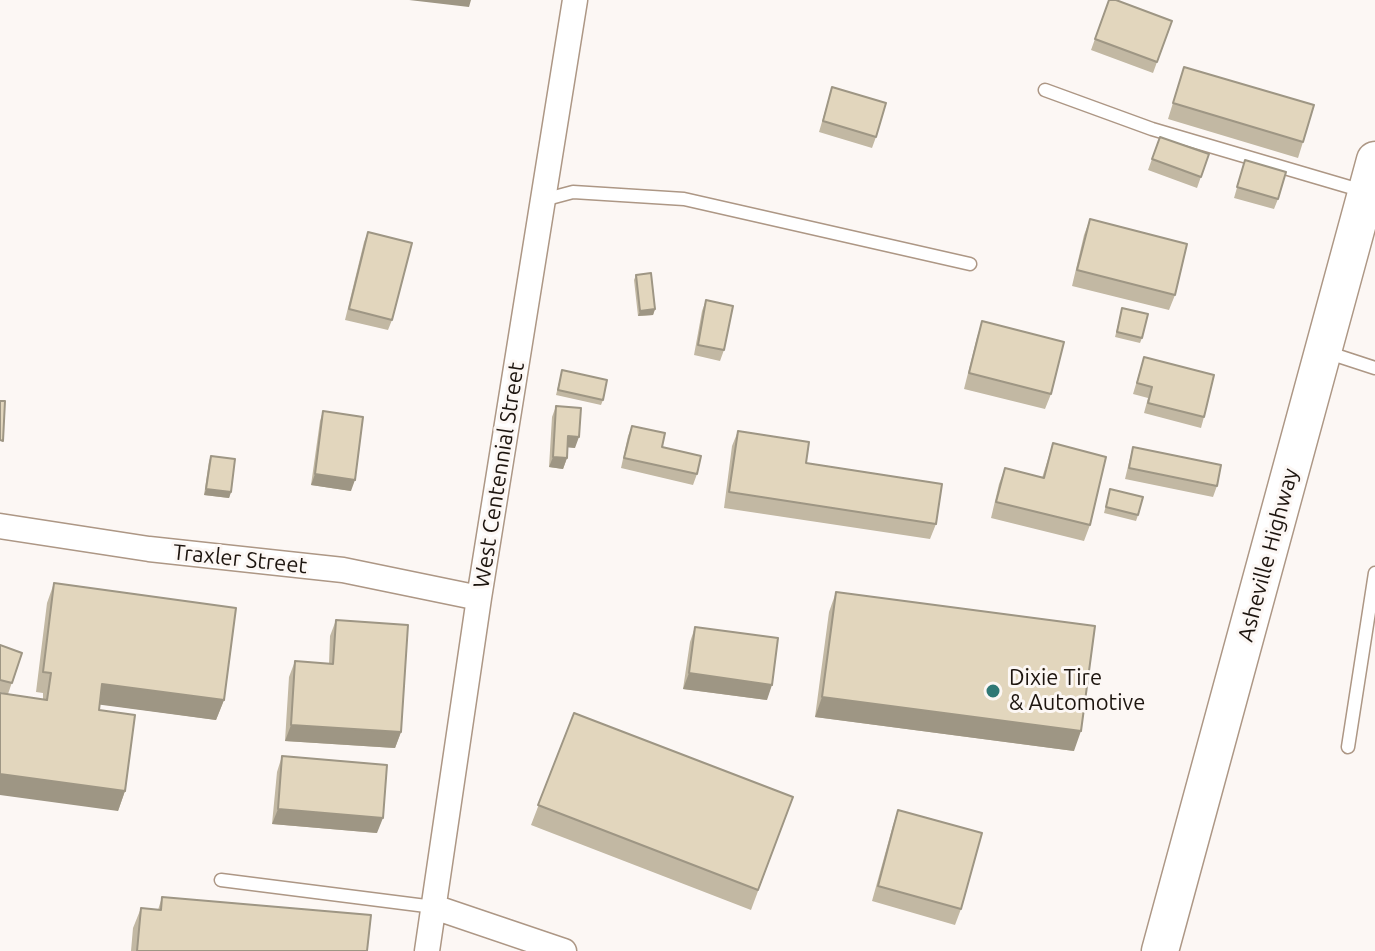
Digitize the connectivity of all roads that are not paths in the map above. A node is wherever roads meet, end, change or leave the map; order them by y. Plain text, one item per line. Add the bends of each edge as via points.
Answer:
1 (575, 0) edge
2 (1045, 90) dead end
3 (1371, 176) edge
4 (543, 200) junction
5 (970, 264) dead end
6 (1323, 350) junction
7 (1375, 368) edge
8 (0, 526) edge
9 (1375, 573) edge
10 (479, 598) junction
11 (1348, 747) dead end
12 (221, 880) dead end
13 (434, 907) junction
14 (427, 951) edge
15 (564, 951) edge
16 (1160, 951) edge

1 - 4 street, West Centennial Street
2 - 3 lane via 1152,129
3 - 6 main road, Asheville Highway
4 - 5 lane via 573,192 684,199
4 - 10 street, West Centennial Street
6 - 7 lane
6 - 16 main road, Asheville Highway
8 - 10 street, Traxler Street via 343,570
9 - 11 lane
10 - 13 street, West Centennial Street
12 - 13 lane
13 - 14 street, West Centennial Street
13 - 15 street

